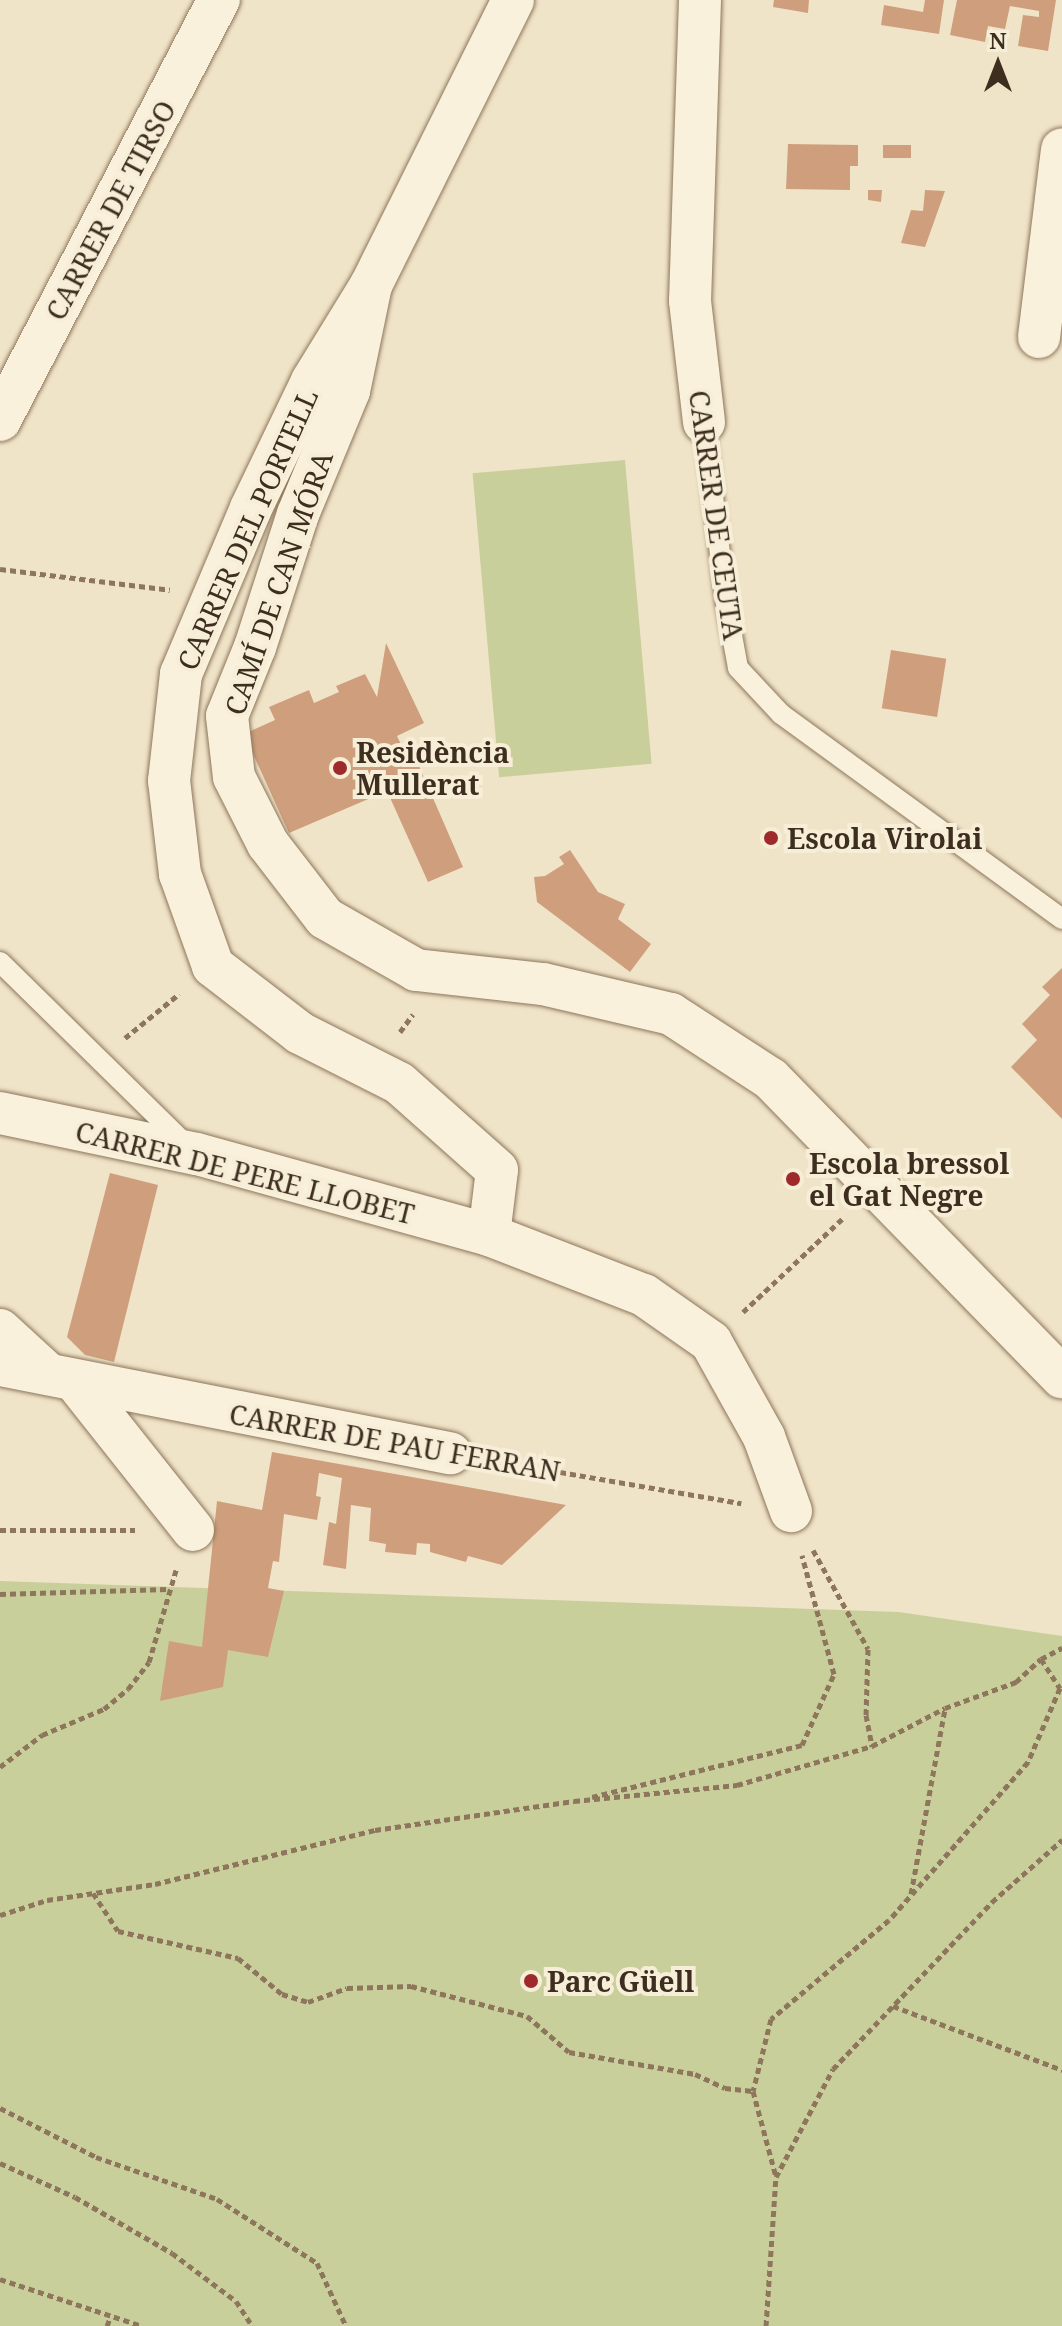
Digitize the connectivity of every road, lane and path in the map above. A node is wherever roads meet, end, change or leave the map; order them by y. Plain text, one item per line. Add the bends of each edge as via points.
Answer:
1 (219, 0) edge
2 (513, 0) edge
3 (700, 0) edge
4 (1062, 149) edge
5 (371, 285) junction
6 (1039, 337) dead end
7 (0, 420) edge
8 (704, 422) joint
9 (0, 569) edge
10 (202, 592) junction
11 (1062, 919) edge
12 (0, 962) edge
13 (213, 966) junction
14 (421, 1001) dead end
15 (395, 1041) dead end
16 (99, 1059) junction
17 (0, 1113) edge
18 (197, 1154) junction
19 (876, 1186) junction
20 (489, 1235) junction
21 (738, 1316) dead end
22 (0, 1330) edge
23 (0, 1365) edge
24 (61, 1377) junction
25 (1062, 1377) edge
26 (450, 1453) joint
27 (791, 1511) junction
28 (0, 1530) edge
29 (193, 1530) junction
30 (167, 1589) junction
31 (0, 1594) edge
32 (1062, 1648) edge
33 (1041, 1659) junction
34 (945, 1708) junction
35 (872, 1746) junction
36 (0, 1767) edge
37 (574, 1801) junction
38 (1062, 1840) edge
39 (93, 1893) junction
40 (911, 1895) junction
41 (0, 1915) edge
42 (893, 2006) junction
43 (1062, 2070) edge
44 (753, 2091) junction
45 (0, 2108) edge
46 (0, 2163) edge
47 (776, 2177) junction
48 (0, 2279) edge
49 (110, 2318) junction
50 (107, 2326) edge
51 (142, 2326) edge
52 (252, 2326) edge
53 (346, 2326) edge
54 (766, 2326) edge

1 - 7 street, CARRER DE TIRSO
2 - 5 street, CARRER DEL PORTELL
3 - 8 street, CARRER DE CEUTA via 690,301
4 - 6 street
5 - 10 street, CARRER DEL PORTELL via 312,381
5 - 19 street, CAMÍ DE CAN MÓRA via 349,391 298,514 227,716 234,777 268,844 325,918 416,970 543,984 671,1014 771,1079
8 - 11 lane, CARRER DE CEUTA via 738,668 781,714
9 - 10 path
10 - 13 street, CARRER DEL PORTELL via 181,674 169,781 180,874
12 - 16 lane
13 - 16 path
13 - 20 street via 300,1033 399,1083 497,1170
14 - 15 path
16 - 18 lane
17 - 18 street, CARRER DE PERE LLOBET
18 - 20 street, CARRER DE PERE LLOBET
19 - 21 path
19 - 25 street, CAMÍ DE CAN MÓRA
20 - 27 street via 644,1295 711,1342 764,1437
22 - 24 street
23 - 24 street, CARRER DE PAU FERRAN
24 - 26 street, CARRER DE PAU FERRAN
24 - 29 street
26 - 27 path, CARRER DE PAU FERRAN
27 - 35 path via 868,1649 866,1715
27 - 37 path via 834,1674 802,1745
28 - 29 path
29 - 30 path
30 - 31 path
30 - 36 path via 149,1662 128,1689 104,1709 42,1735
32 - 33 path
33 - 34 path via 1016,1682
33 - 40 path via 1060,1688 1028,1762
34 - 35 path
34 - 40 path
35 - 37 path via 737,1785
37 - 39 path via 375,1830 155,1884
38 - 42 path via 992,1902
39 - 41 path
39 - 44 path via 118,1931 238,1958 282,1994 308,2002 347,1988 411,1986 527,2016 569,2052 695,2074 725,2088
40 - 44 path via 889,1920 771,2019
42 - 43 path
42 - 47 path via 833,2069
44 - 47 path
45 - 53 path via 96,2157 217,2199 317,2263
46 - 52 path via 75,2197 172,2253 236,2301
47 - 54 path
48 - 49 path
49 - 50 path
49 - 51 path

